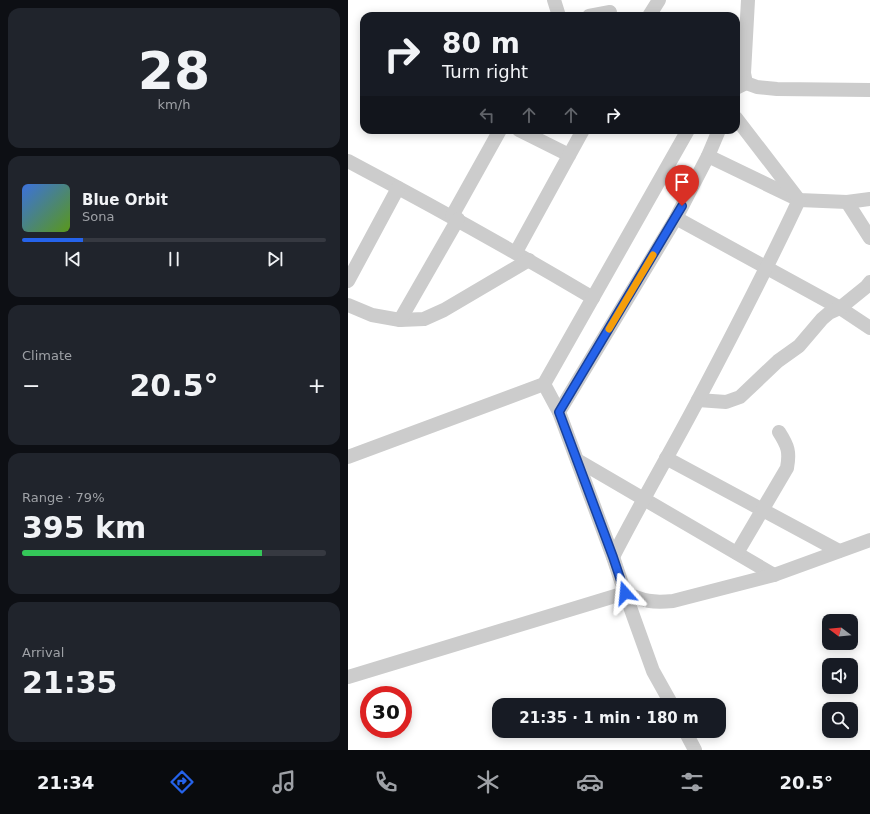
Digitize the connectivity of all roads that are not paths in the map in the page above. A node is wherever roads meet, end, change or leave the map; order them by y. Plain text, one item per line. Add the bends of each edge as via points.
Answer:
1 (554, 0) edge
2 (659, 0) edge
3 (748, 0) edge
4 (558, 12) edge
5 (652, 12) edge
6 (741, 86) edge
7 (870, 90) edge
8 (740, 123) edge
9 (498, 134) edge
10 (527, 134) edge
11 (581, 134) edge
12 (686, 134) edge
13 (717, 134) edge
14 (569, 155) junction
15 (708, 156) junction
16 (348, 161) edge
17 (398, 188) junction
18 (870, 199) edge
19 (799, 200) junction
20 (847, 202) junction
21 (455, 218) junction
22 (676, 218) junction
23 (870, 238) edge
24 (516, 252) junction
25 (529, 260) junction
26 (767, 268) junction
27 (348, 281) edge
28 (870, 282) edge
29 (593, 298) junction
30 (348, 305) edge
31 (840, 308) junction
32 (400, 320) junction
33 (870, 328) edge
34 (544, 384) junction
35 (698, 400) junction
36 (559, 412) junction
37 (779, 432) dead end
38 (348, 457) edge
39 (666, 458) junction
40 (577, 460) junction
41 (643, 499) junction
42 (762, 510) junction
43 (870, 540) edge
44 (839, 551) junction
45 (737, 553) junction
46 (613, 557) junction
47 (774, 575) junction
48 (625, 593) junction
49 (348, 677) edge
50 (668, 698) edge
51 (689, 738) edge
52 (695, 750) edge

1 - 4 street
2 - 5 street
3 - 6 street
6 - 7 street
8 - 19 street
9 - 21 street
10 - 14 street
11 - 14 street
12 - 29 street
13 - 15 street
14 - 24 street
15 - 19 street
15 - 22 street
16 - 17 street
17 - 21 street
17 - 27 street
18 - 20 street
19 - 20 street
19 - 26 street
20 - 23 street
21 - 24 street
21 - 32 street
22 - 26 street
22 - 36 street
24 - 25 street
25 - 29 street
25 - 32 street via 444,310 424,319
26 - 31 street
26 - 35 street
28 - 31 street
29 - 34 street
30 - 32 street via 372,315
31 - 33 street
31 - 35 street via 822,319 799,346 778,361 740,397 726,402
34 - 36 street
34 - 38 street
35 - 39 street
36 - 40 street
37 - 42 street via 787,445 787,468
39 - 41 street
39 - 42 street
40 - 41 street
40 - 46 street
41 - 45 street
41 - 46 street
42 - 44 street
42 - 45 street
43 - 44 street
44 - 47 street
45 - 47 street
46 - 48 street
47 - 48 street via 673,601 647,601
48 - 49 street
48 - 50 street via 653,671
51 - 52 street

